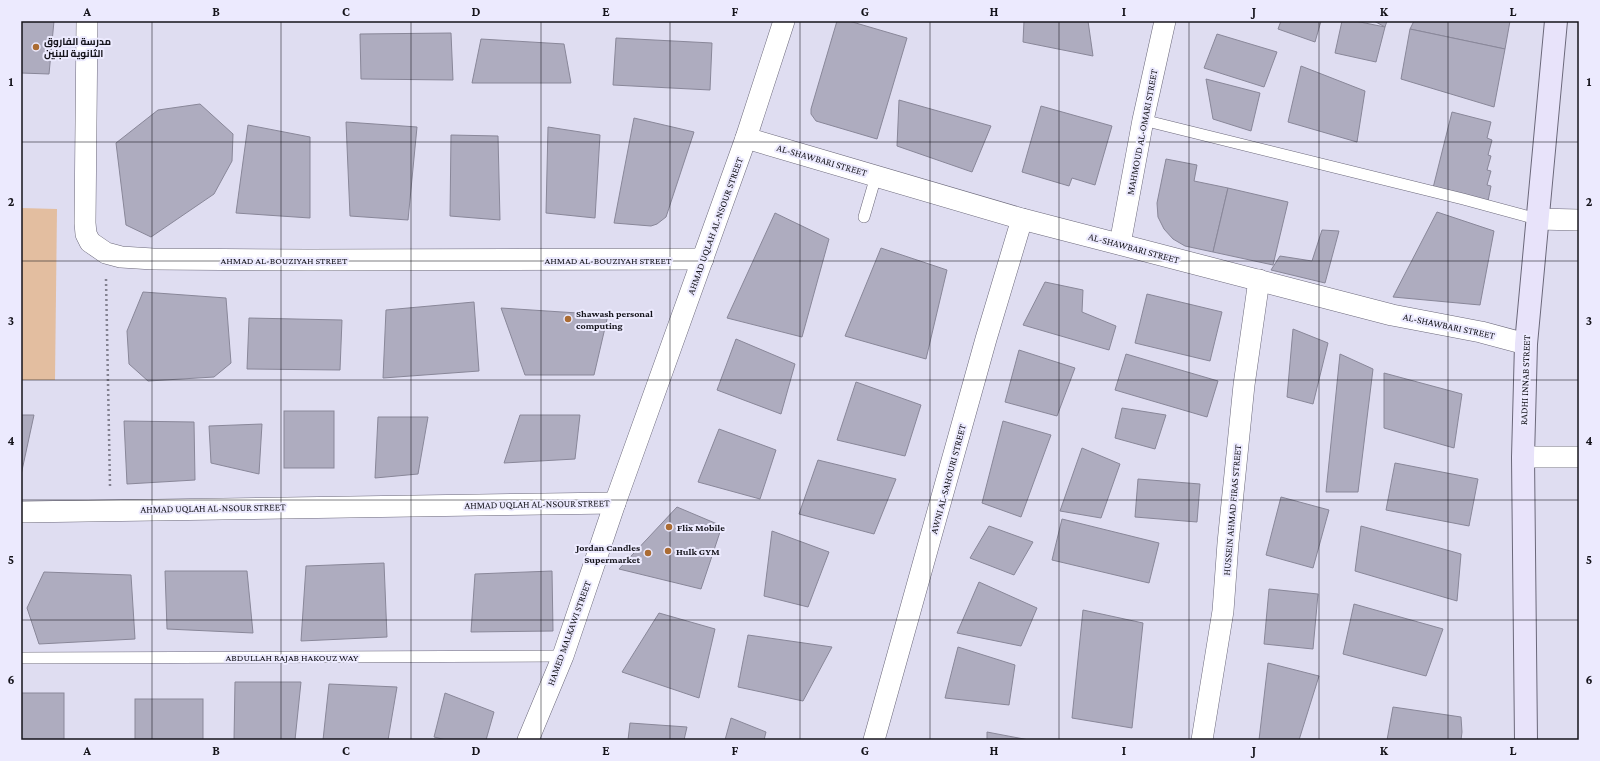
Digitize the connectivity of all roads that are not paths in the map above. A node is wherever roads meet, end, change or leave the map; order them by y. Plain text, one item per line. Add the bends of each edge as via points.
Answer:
1 (87, 21) edge
2 (784, 21) edge
3 (1165, 21) edge
4 (1556, 21) edge
5 (1143, 120) junction
6 (746, 138) junction
7 (876, 176) junction
8 (864, 217) dead end
9 (1022, 219) junction
10 (1537, 219) junction
11 (1579, 220) edge
12 (1120, 244) junction
13 (703, 259) junction
14 (1259, 280) junction
15 (1526, 344) junction
16 (1523, 457) junction
17 (1579, 458) edge
18 (615, 503) junction
19 (21, 512) edge
20 (563, 656) junction
21 (21, 658) edge
22 (528, 740) edge
23 (874, 740) edge
24 (1202, 740) edge
25 (1526, 740) edge

1 - 13 street, AHMAD AL-BOUZIYAH STREET via 85,223 90,242 106,254 153,259
2 - 6 street, AHMAD UQLAH AL-NSOUR STREET
3 - 5 street, MAHMOUD AL-OMARI STREET
4 - 10 street, RADHI INNAB STREET
5 - 10 lane
5 - 12 street, MAHMOUD AL-OMARI STREET
6 - 7 street, AL-SHAWBARI STREET
6 - 13 street, AHMAD UQLAH AL-NSOUR STREET
7 - 8 lane
7 - 9 street, AL-SHAWBARI STREET
9 - 12 street, AL-SHAWBARI STREET
9 - 23 street, AWNI AL-SAHOURI STREET
10 - 11 street
10 - 15 street, RADHI INNAB STREET
12 - 14 street, AL-SHAWBARI STREET
13 - 18 street, AHMAD UQLAH AL-NSOUR STREET
14 - 15 street, AL-SHAWBARI STREET via 1392,315 1481,332
14 - 24 street, HUSSEIN AHMAD FIRAS STREET via 1244,385 1223,611
15 - 16 street, RADHI INNAB STREET
16 - 17 street
16 - 25 street, RADHI INNAB STREET
18 - 19 street, AHMAD UQLAH AL-NSOUR STREET
18 - 20 street, HAMED MALKAWI STREET
20 - 21 lane, ABDULLAH RAJAB HAKOUZ WAY
20 - 22 street, HAMED MALKAWI STREET

